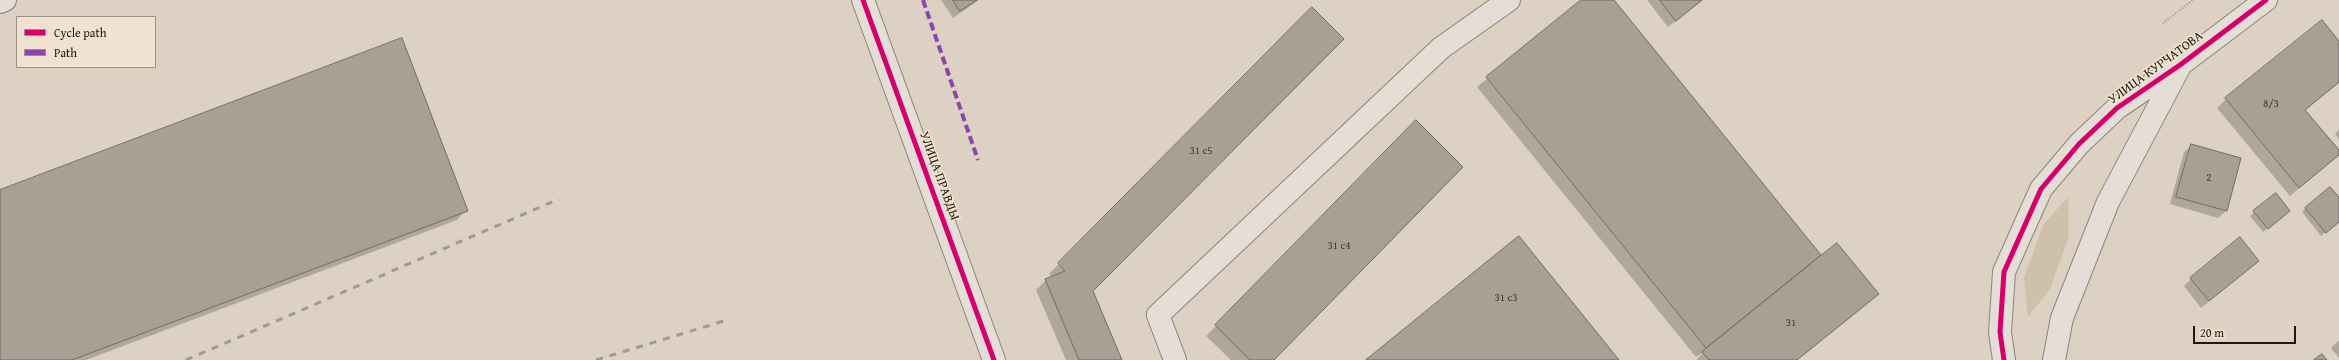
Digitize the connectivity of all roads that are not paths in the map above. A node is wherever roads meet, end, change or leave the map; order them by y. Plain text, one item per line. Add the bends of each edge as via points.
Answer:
1 (5, 0) edge
2 (863, 0) edge
3 (1509, 0) edge
4 (2266, 0) edge
5 (0, 2) edge
6 (2180, 65) junction
7 (994, 360) edge
8 (1174, 360) edge
9 (2004, 360) edge
10 (2054, 360) edge

1 - 5 street
2 - 7 street, УЛИЦА ПРАВДЫ
3 - 8 street via 1441,48 1158,315
4 - 6 street, УЛИЦА КУРЧАТОВА
6 - 9 street, УЛИЦА КУРЧАТОВА via 2117,108 2079,144 2041,189 2004,272 2000,332
6 - 10 street, УЛИЦА КУРЧАТОВА via 2108,202 2062,318

